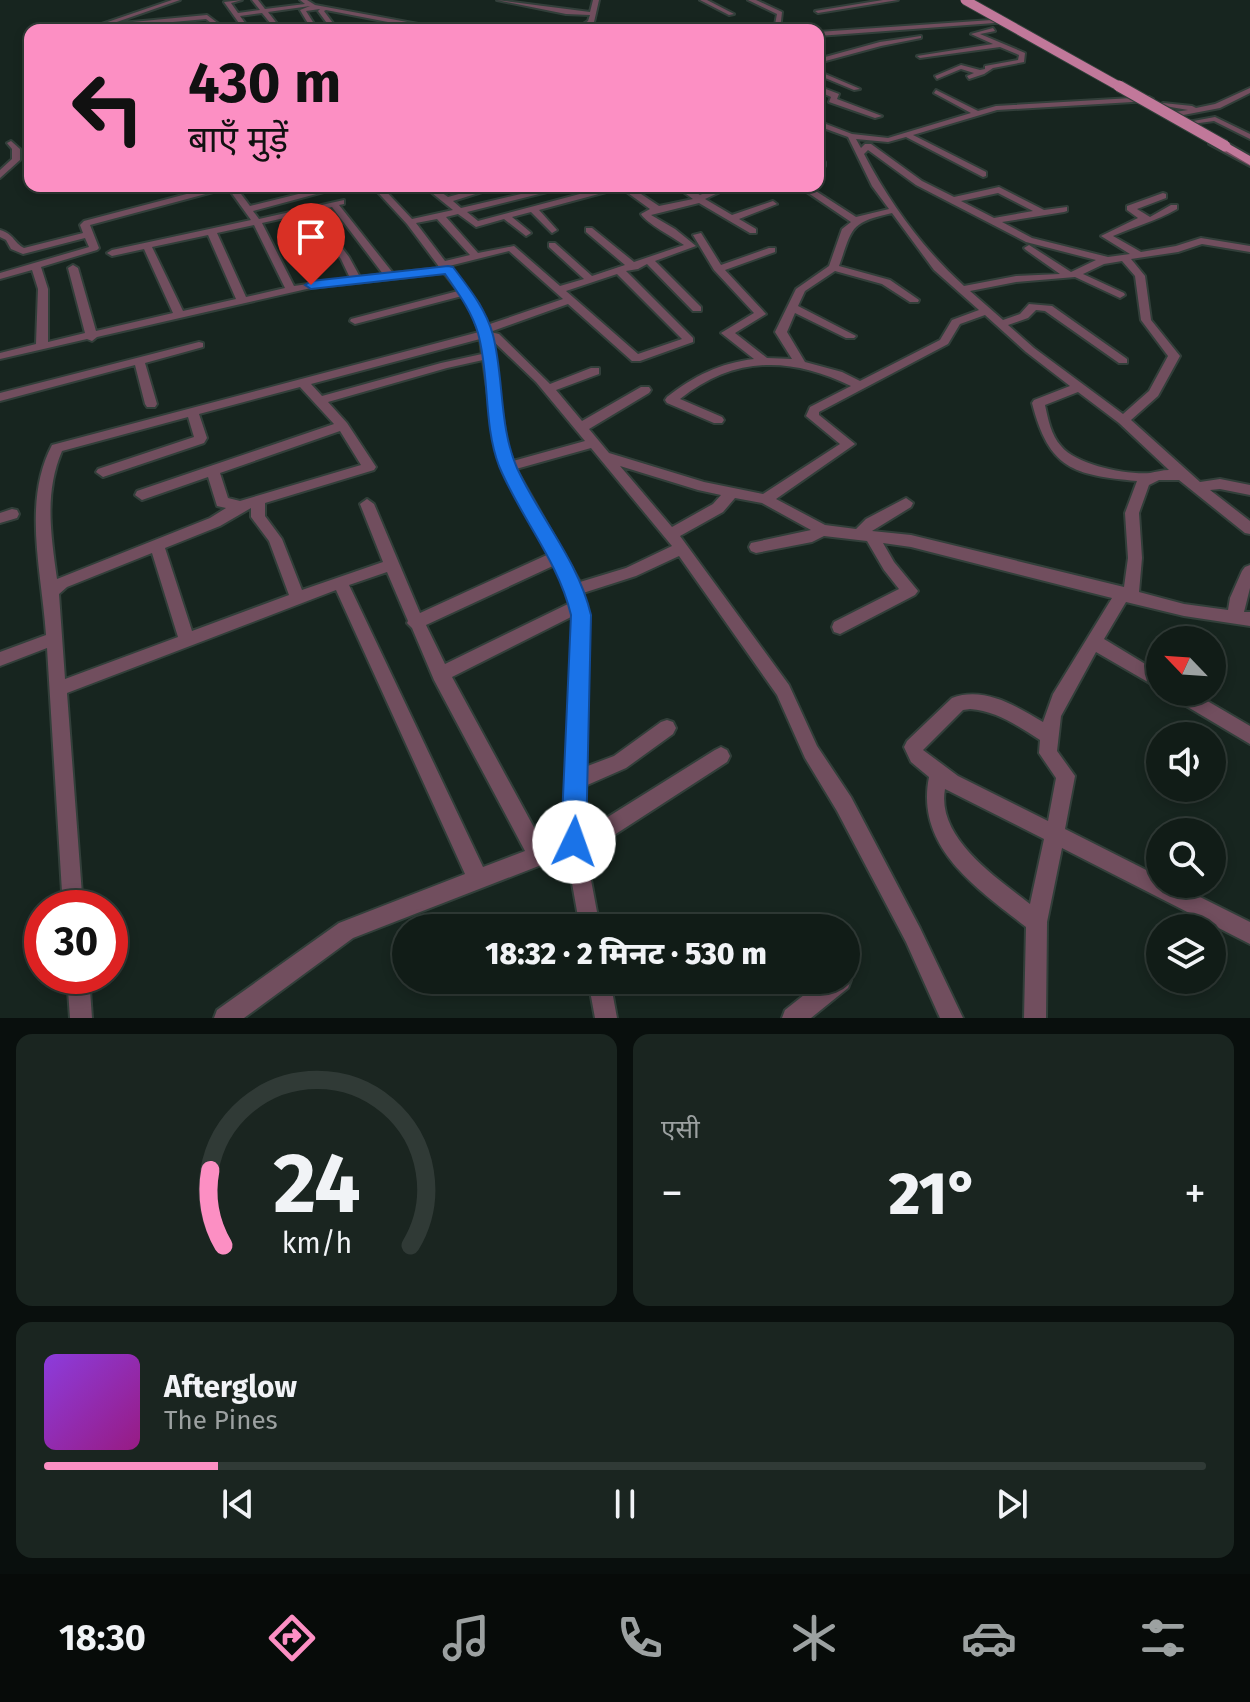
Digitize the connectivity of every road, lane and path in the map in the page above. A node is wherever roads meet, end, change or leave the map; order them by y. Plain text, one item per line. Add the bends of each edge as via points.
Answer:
1 (177, 0) edge
2 (239, 0) edge
3 (286, 0) edge
4 (500, 0) edge
5 (596, 0) edge
6 (703, 0) edge
7 (719, 0) edge
8 (755, 0) edge
9 (895, 0) edge
10 (967, 0) edge
11 (257, 2) edge
12 (306, 2) edge
13 (317, 7) junction
14 (326, 8) junction
15 (264, 11) junction
16 (818, 11) dead end
17 (743, 12) dead end
18 (594, 14) junction
19 (731, 14) dead end
20 (236, 15) junction
21 (105, 24) edge
22 (147, 24) edge
23 (217, 24) edge
24 (243, 24) edge
25 (274, 24) edge
26 (310, 24) edge
27 (331, 24) edge
28 (408, 24) edge
29 (588, 24) edge
30 (778, 24) edge
31 (1008, 25) junction
32 (862, 32) junction
33 (824, 34) edge
34 (939, 34) dead end
35 (880, 44) junction
36 (1004, 45) junction
37 (920, 56) dead end
38 (824, 59) edge
39 (982, 73) junction
40 (824, 76) edge
41 (937, 77) dead end
42 (969, 77) dead end
43 (856, 89) dead end
44 (1250, 90) edge
45 (824, 91) edge
46 (936, 92) dead end
47 (1138, 98) junction
48 (1151, 99) junction
49 (1163, 105) junction
50 (1200, 109) junction
51 (976, 113) junction
52 (1178, 114) junction
53 (878, 116) dead end
54 (1192, 122) junction
55 (824, 126) edge
56 (909, 136) junction
57 (1250, 137) edge
58 (883, 140) junction
59 (11, 143) dead end
60 (859, 145) junction
61 (1250, 161) edge
62 (983, 174) dead end
63 (0, 175) edge
64 (178, 192) edge
65 (206, 192) edge
66 (234, 192) edge
67 (318, 192) edge
68 (385, 192) edge
69 (436, 192) edge
70 (476, 192) edge
71 (543, 192) edge
72 (600, 192) edge
73 (631, 192) edge
74 (688, 192) edge
75 (708, 192) edge
76 (811, 192) edge
77 (1163, 196) dead end
78 (183, 198) junction
79 (698, 199) junction
80 (446, 200) junction
81 (954, 200) junction
82 (773, 204) dead end
83 (1174, 207) dead end
84 (249, 209) junction
85 (657, 209) junction
86 (1064, 209) dead end
87 (309, 210) junction
88 (534, 210) junction
89 (895, 210) junction
90 (459, 211) junction
91 (1043, 213) junction
92 (440, 216) junction
93 (505, 216) junction
94 (732, 218) junction
95 (1145, 219) junction
96 (856, 221) junction
97 (993, 221) junction
98 (257, 222) junction
99 (410, 222) junction
100 (0, 229) edge
101 (552, 230) dead end
102 (589, 230) dead end
103 (753, 231) dead end
104 (212, 233) junction
105 (526, 233) dead end
106 (90, 234) junction
107 (698, 235) dead end
108 (50, 245) junction
109 (552, 245) dead end
110 (147, 246) junction
111 (384, 248) dead end
112 (1029, 248) dead end
113 (1250, 249) edge
114 (772, 250) dead end
115 (371, 252) junction
116 (112, 253) dead end
117 (1138, 254) junction
118 (476, 256) junction
119 (1123, 256) junction
120 (57, 258) junction
121 (346, 259) junction
122 (1108, 260) junction
123 (649, 261) junction
124 (35, 265) junction
125 (446, 267) junction
126 (634, 267) junction
127 (73, 268) dead end
128 (833, 268) junction
129 (719, 269) junction
130 (620, 271) junction
131 (1073, 275) junction
132 (0, 276) edge
133 (390, 276) junction
134 (356, 279) junction
135 (591, 280) junction
136 (291, 289) junction
137 (962, 289) junction
138 (560, 290) junction
139 (464, 292) junction
140 (1120, 295) dead end
141 (242, 300) junction
142 (571, 300) junction
143 (914, 300) dead end
144 (792, 307) junction
145 (697, 309) dead end
146 (986, 311) junction
147 (179, 315) junction
148 (355, 321) dead end
149 (1001, 324) junction
150 (485, 332) junction
151 (92, 336) junction
152 (850, 336) dead end
153 (772, 340) dead end
154 (199, 345) dead end
155 (42, 346) junction
156 (0, 356) edge
157 (488, 356) junction
158 (139, 360) junction
159 (763, 360) junction
160 (1123, 361) dead end
161 (794, 362) junction
162 (595, 371) dead end
163 (303, 383) junction
164 (861, 386) junction
165 (1079, 387) junction
166 (548, 389) junction
167 (645, 390) dead end
168 (0, 397) edge
169 (319, 401) junction
170 (151, 404) dead end
171 (193, 414) junction
172 (718, 420) dead end
173 (1123, 420) junction
174 (343, 426) junction
175 (582, 427) junction
176 (595, 442) junction
177 (608, 457) junction
178 (508, 467) junction
179 (213, 471) junction
180 (103, 472) dead end
181 (1182, 475) junction
182 (1149, 477) junction
183 (1196, 487) junction
184 (1250, 490) edge
185 (732, 493) junction
186 (142, 495) dead end
187 (765, 499) junction
188 (258, 501) junction
189 (906, 503) dead end
190 (367, 504) dead end
191 (240, 506) junction
192 (1250, 529) edge
193 (822, 530) junction
194 (865, 535) junction
195 (676, 541) junction
196 (157, 545) junction
197 (756, 547) dead end
198 (557, 557) junction
199 (390, 565) junction
200 (1250, 571) edge
201 (340, 582) junction
202 (51, 591) junction
203 (1127, 594) junction
204 (297, 597) junction
205 (577, 598) junction
206 (1243, 618) edge
207 (415, 623) junction
208 (840, 627) dead end
209 (53, 639) junction
210 (187, 641) junction
211 (1093, 641) junction
212 (0, 659) edge
213 (1146, 673) edge
214 (440, 675) junction
215 (58, 689) junction
216 (1200, 706) edge
217 (667, 728) dead end
218 (1050, 736) junction
219 (1250, 736) edge
220 (721, 756) dead end
221 (939, 774) junction
222 (577, 780) junction
223 (1053, 832) junction
224 (574, 842) junction
225 (538, 855) junction
226 (477, 878) junction
227 (72, 890) edge
228 (587, 914) edge
229 (1037, 922) junction
230 (1250, 933) edge
231 (79, 994) edge
232 (602, 994) edge
233 (823, 994) edge
234 (81, 1018) edge
235 (225, 1018) edge
236 (606, 1018) edge
237 (793, 1018) edge
238 (952, 1018) edge
239 (1035, 1018) edge

1 - 21 street
2 - 20 street via 227,2
3 - 11 street
4 - 18 street
5 - 18 street
6 - 19 street
7 - 17 street
8 - 30 street via 780,13
9 - 16 street
10 - 31 street
10 - 61 main road, bridge
11 - 15 street
12 - 13 street
12 - 15 street
13 - 14 street
13 - 26 street via 303,10
14 - 27 street via 321,11
14 - 28 street
15 - 20 street
15 - 25 street
18 - 29 street
20 - 24 street
22 - 23 street via 209,17
31 - 32 street
31 - 36 street via 974,34
31 - 47 street
31 - 48 street
32 - 33 street
32 - 35 street
34 - 35 street
35 - 38 street
36 - 37 street
36 - 39 street via 1023,54 1022,61 987,67
39 - 41 street via 961,67
39 - 42 street
40 - 43 street
44 - 50 street
45 - 53 street via 835,96 832,100
46 - 51 street
47 - 48 street
47 - 51 street
47 - 61 street
48 - 49 street
49 - 50 street
49 - 52 street
50 - 52 street
51 - 56 street
52 - 54 street
54 - 57 street via 1216,119
54 - 61 street
55 - 60 street
56 - 58 street
56 - 62 street
58 - 60 street
58 - 60 street
59 - 63 street via 16,160
60 - 81 street
60 - 89 street via 876,186
64 - 78 street
65 - 78 street
66 - 84 street
67 - 84 street
68 - 99 street
69 - 80 street
70 - 80 street
71 - 90 street
72 - 88 street
73 - 85 street
74 - 79 street
75 - 79 street
76 - 96 street
77 - 95 street via 1129,209
78 - 106 street via 87,223
79 - 85 street
79 - 94 street
80 - 90 street
81 - 91 street via 999,190
81 - 97 street
82 - 94 street
83 - 95 street
84 - 98 street
85 - 123 street via 646,214 648,219 691,246
86 - 91 street
87 - 98 street
87 - 115 street via 337,203
87 - 121 street
88 - 93 street
88 - 101 street
89 - 96 street
89 - 137 street via 938,268
90 - 92 street
90 - 93 street via 476,224
91 - 97 street
92 - 99 street
92 - 118 street
93 - 105 street
94 - 103 street
95 - 117 street via 1106,236
96 - 128 street via 844,233
97 - 122 street via 1036,243
98 - 104 street
98 - 136 street
99 - 125 street
100 - 108 street via 20,250
102 - 126 street
104 - 110 street
104 - 141 street
106 - 108 street
106 - 120 street via 94,248
107 - 129 street
108 - 120 street
109 - 135 street
110 - 116 street
110 - 147 street
111 - 115 street
112 - 131 street
113 - 117 street via 1205,240
114 - 129 street
115 - 121 street
115 - 133 street
117 - 119 street
118 - 125 street
118 - 138 street via 514,249
119 - 122 street
119 - 173 street via 1140,276 1146,320 1174,356 1154,393
120 - 124 street
121 - 134 street
122 - 131 street
123 - 126 street
123 - 145 street
124 - 132 street
124 - 155 street via 43,289
125 - 133 street
125 - 139 street
126 - 130 street
127 - 151 street
128 - 143 street via 886,282
128 - 144 street via 809,282
129 - 159 street via 761,315 727,334
130 - 135 street
130 - 142 street via 689,340 636,359
131 - 137 street
131 - 140 street
133 - 134 street
134 - 136 street
135 - 138 street
136 - 141 street
137 - 146 street
138 - 142 street
139 - 148 street
139 - 150 street
141 - 147 street
142 - 150 street
144 - 152 street
144 - 161 street via 782,336
146 - 149 street
146 - 164 street via 958,320 944,342
147 - 151 street
149 - 160 street via 1024,316 1033,306 1048,308
149 - 165 street
150 - 157 street
150 - 163 street
150 - 166 street
151 - 155 street
153 - 161 street
154 - 158 street
155 - 156 street
157 - 169 street
157 - 178 street
158 - 168 street
158 - 170 street
159 - 161 street
159 - 172 street via 710,373 671,400
161 - 164 street
162 - 166 street
163 - 169 street
163 - 171 street
164 - 187 street via 811,414 849,444
165 - 173 street
165 - 182 street via 1038,403 1058,453 1086,468
166 - 175 street
167 - 175 street
169 - 174 street
171 - 180 street via 199,440
171 - 202 street via 57,448 41,505
173 - 181 street
174 - 179 street
174 - 188 street via 369,467
175 - 176 street
176 - 177 street
176 - 178 street
177 - 185 street
177 - 195 street
178 - 198 street
179 - 186 street
179 - 191 street via 222,502
181 - 182 street
181 - 183 street
182 - 203 street via 1132,513 1135,558
183 - 184 street via 1220,484
183 - 192 street
185 - 187 street
185 - 195 street
187 - 193 street
188 - 191 street
188 - 204 street via 258,517 275,539
189 - 194 street via 871,523
190 - 199 street
191 - 196 street
193 - 194 street
193 - 197 street via 812,537
194 - 203 street via 911,541
194 - 208 street via 910,591
195 - 205 street via 631,572
195 - 238 street via 783,690
196 - 202 street
196 - 210 street
198 - 205 street
198 - 207 street
199 - 201 street
199 - 207 street
200 - 206 street via 1238,598
201 - 204 street
201 - 226 street
202 - 209 street
203 - 206 street via 1184,610
203 - 211 street
204 - 210 street
205 - 214 street
205 - 222 street
207 - 214 street
209 - 212 street
209 - 215 street
210 - 215 street
211 - 213 street
211 - 218 street via 1059,699
214 - 225 street
215 - 227 street
216 - 219 street
217 - 222 street via 620,762
218 - 221 street via 989,704 958,703 913,747
218 - 223 street via 1049,756 1066,776
220 - 224 street via 628,817
221 - 223 street
221 - 229 street via 933,789 935,805 950,845
222 - 224 street
223 - 229 street
223 - 230 street
224 - 225 street
224 - 228 street
225 - 226 street
226 - 235 street via 346,930
229 - 239 street
231 - 234 street
232 - 236 street
233 - 237 street

